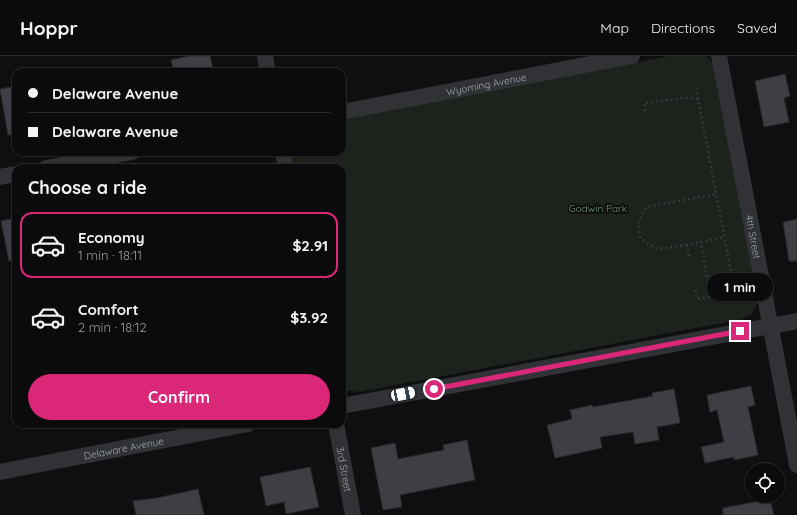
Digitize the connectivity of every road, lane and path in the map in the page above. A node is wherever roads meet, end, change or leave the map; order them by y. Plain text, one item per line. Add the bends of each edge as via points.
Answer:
1 (264, 56) edge
2 (632, 56) edge
3 (719, 56) edge
4 (267, 68) edge
5 (696, 88) dead end
6 (699, 99) junction
7 (645, 110) dead end
8 (346, 111) edge
9 (110, 156) edge
10 (68, 164) edge
11 (12, 175) edge
12 (0, 177) edge
13 (716, 194) junction
14 (724, 237) junction
15 (701, 242) junction
16 (687, 245) junction
17 (689, 256) dead end
18 (695, 290) dead end
19 (710, 297) junction
20 (797, 321) edge
21 (770, 326) junction
22 (346, 405) edge
23 (227, 428) edge
24 (337, 428) edge
25 (797, 465) edge
26 (0, 472) edge
27 (353, 515) edge

1 - 4 street
2 - 8 street, Wyoming Avenue
3 - 21 street, 4th Street
5 - 6 path
6 - 7 path via 685,98 644,103
6 - 13 path
9 - 10 street
11 - 12 street
13 - 14 path
13 - 16 path via 647,207 638,225 641,239 658,249
14 - 15 path
14 - 19 path via 735,293
15 - 16 path
15 - 19 path
16 - 17 path
18 - 19 path via 697,299
20 - 21 street
21 - 22 street
21 - 25 street, 4th Street
23 - 26 street, Delaware Avenue
24 - 27 street, 3rd Street

